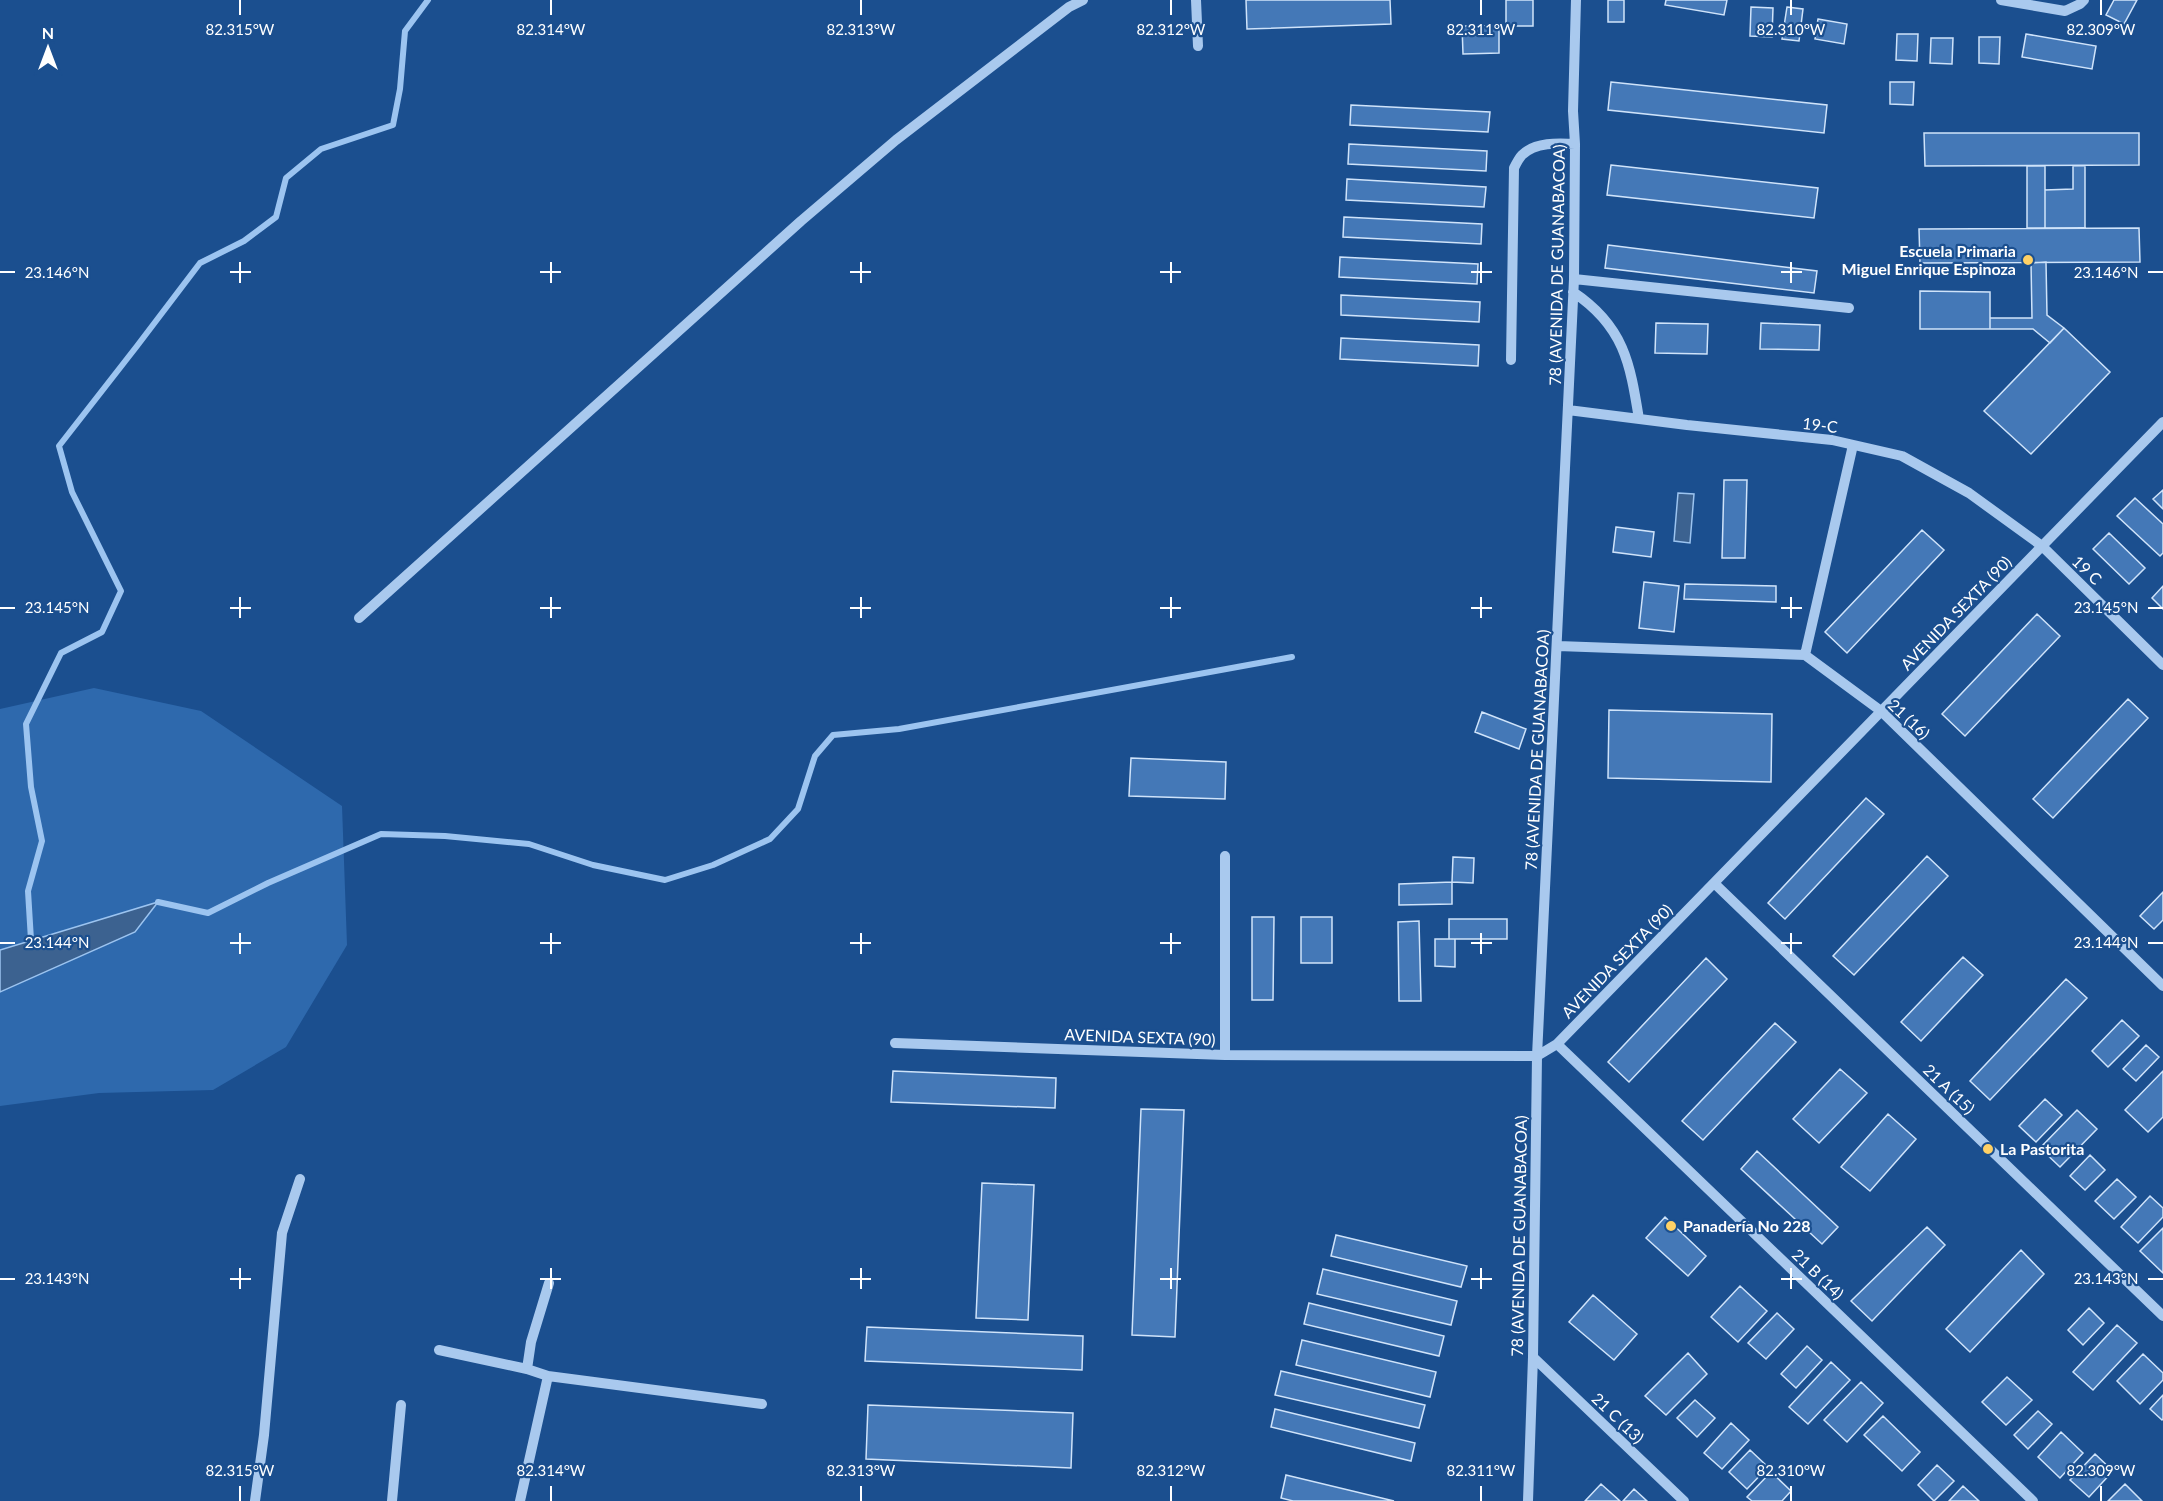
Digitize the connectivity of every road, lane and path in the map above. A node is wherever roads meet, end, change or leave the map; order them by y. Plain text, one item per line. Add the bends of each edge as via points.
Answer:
1 (1083, 0) edge
2 (1196, 0) edge
3 (1576, 0) edge
4 (2001, 0) edge
5 (2082, 2) edge
6 (1198, 46) dead end
7 (1575, 144) junction
8 (1574, 279) junction
9 (1574, 292) junction
10 (1849, 308) dead end
11 (1511, 360) dead end
12 (1568, 410) junction
13 (1639, 419) junction
14 (2163, 422) edge
15 (1853, 445) junction
16 (2042, 546) junction
17 (359, 618) dead end
18 (1558, 646) junction
19 (1805, 655) junction
20 (2163, 665) edge
21 (1881, 711) junction
22 (1226, 856) dead end
23 (1714, 883) junction
24 (2163, 986) edge
25 (895, 1043) dead end
26 (1557, 1044) junction
27 (1224, 1055) junction
28 (1537, 1056) junction
29 (300, 1179) dead end
30 (549, 1283) dead end
31 (2163, 1316) edge
32 (439, 1350) dead end
33 (1533, 1357) junction
34 (527, 1369) junction
35 (548, 1376) junction
36 (762, 1404) dead end
37 (401, 1405) dead end
38 (255, 1501) edge
39 (392, 1501) edge
40 (520, 1501) edge
41 (1528, 1501) edge
42 (1684, 1501) edge
43 (2033, 1501) edge

1 - 17 street via 870,162
2 - 6 street
3 - 7 street, 78 (AVENIDA DE GUANABACOA)
4 - 5 street via 2065,11
7 - 8 street, 78 (AVENIDA DE GUANABACOA)
7 - 11 street via 1551,143 1532,149 1522,155 1514,168
8 - 9 street, 78 (AVENIDA DE GUANABACOA)
8 - 10 street
9 - 12 street, 78 (AVENIDA DE GUANABACOA)
9 - 13 street via 1592,305 1622,346 1631,370
12 - 13 street, 19-C
12 - 18 street, 78 (AVENIDA DE GUANABACOA)
13 - 15 street, 19-C
14 - 16 street, AVENIDA SEXTA (90)
15 - 16 street, 19-C via 1902,456 1969,493
15 - 19 street
16 - 20 street, 19 C
16 - 21 street, AVENIDA SEXTA (90)
18 - 19 street
18 - 28 street, 78 (AVENIDA DE GUANABACOA)
19 - 21 street, 21 (16)
21 - 23 street, AVENIDA SEXTA (90)
21 - 24 street, 21 (16)
22 - 27 street
23 - 26 street, AVENIDA SEXTA (90)
23 - 31 street, 21 A (15)
25 - 27 street, AVENIDA SEXTA (90)
26 - 28 street, AVENIDA SEXTA (90)
26 - 43 street, 21 B (14)
27 - 28 street, AVENIDA SEXTA (90)
28 - 33 street, 78 (AVENIDA DE GUANABACOA)
29 - 38 street via 282,1233
30 - 34 street
32 - 34 street
33 - 41 street, 78 (AVENIDA DE GUANABACOA)
33 - 42 street, 21 C (13)
34 - 35 street
35 - 36 street
35 - 40 street
37 - 39 street

